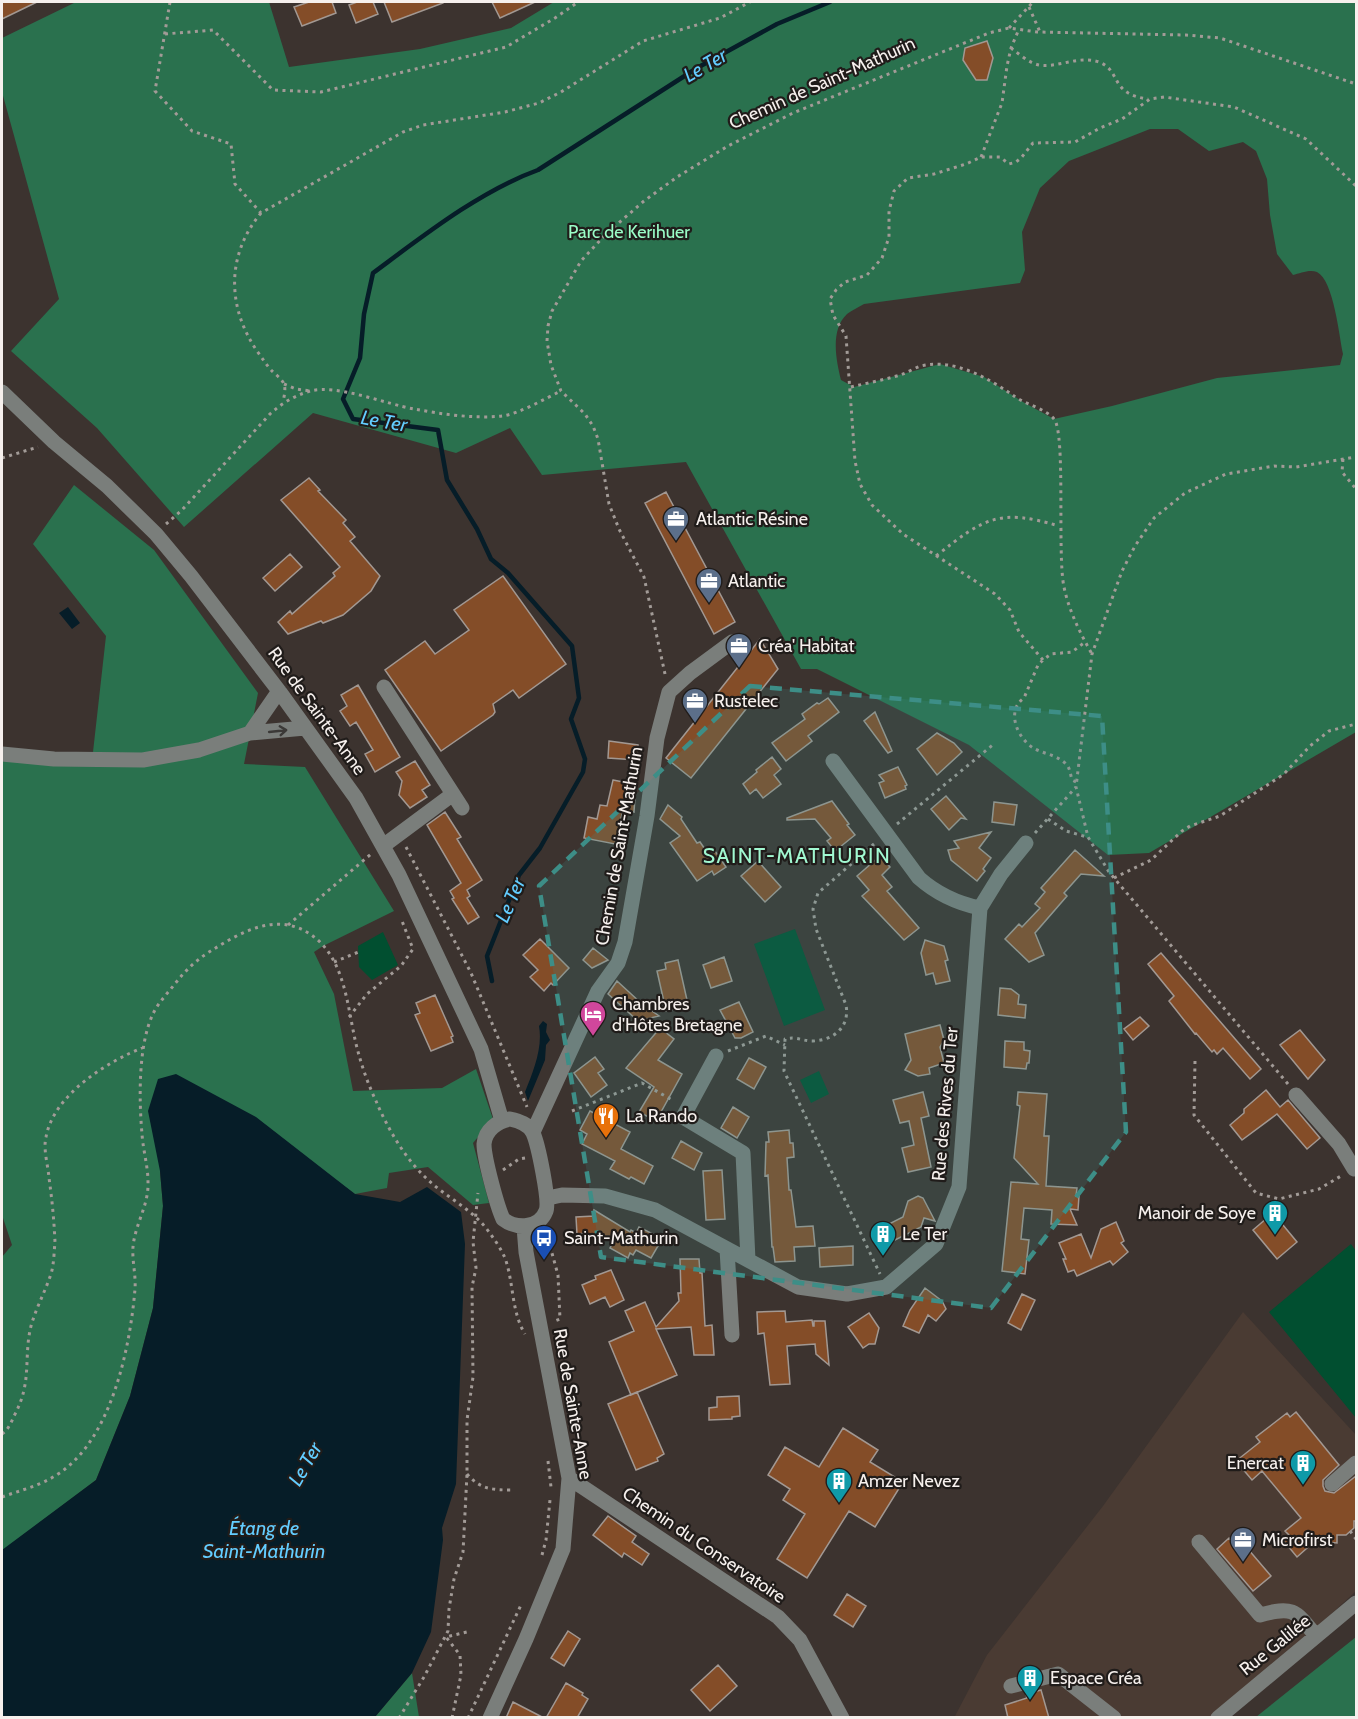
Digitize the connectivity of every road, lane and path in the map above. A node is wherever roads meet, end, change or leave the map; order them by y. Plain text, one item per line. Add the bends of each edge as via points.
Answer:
1 (170, 2) edge
2 (579, 2) edge
3 (750, 2) edge
4 (1033, 2) edge
5 (1029, 7) junction
6 (1009, 28) junction
7 (1019, 29) junction
8 (1040, 32) junction
9 (165, 34) junction
10 (1011, 48) junction
11 (1356, 84) edge
12 (1150, 99) junction
13 (981, 157) junction
14 (1356, 186) edge
15 (261, 213) junction
16 (284, 384) junction
17 (850, 387) junction
18 (311, 391) junction
19 (561, 391) junction
20 (2, 392) edge
21 (283, 402) junction
22 (31, 439) dead end
23 (40, 447) junction
24 (45, 452) dead end
25 (1356, 457) edge
26 (2, 458) edge
27 (1343, 459) junction
28 (1356, 489) edge
29 (1059, 526) junction
30 (156, 534) junction
31 (936, 556) junction
32 (732, 642) dead end
33 (1085, 642) junction
34 (1092, 654) junction
35 (1042, 660) junction
36 (384, 687) dead end
37 (279, 691) junction
38 (669, 692) junction
39 (1356, 724) edge
40 (305, 728) junction
41 (250, 734) junction
42 (995, 743) dead end
43 (2, 754) edge
44 (833, 761) dead end
45 (1076, 784) junction
46 (453, 794) junction
47 (462, 808) dead end
48 (1048, 819) junction
49 (1045, 823) dead end
50 (886, 833) junction
51 (399, 835) junction
52 (1088, 837) junction
53 (1026, 843) dead end
54 (383, 846) junction
55 (1114, 878) junction
56 (980, 908) junction
57 (400, 917) dead end
58 (288, 925) junction
59 (362, 951) dead end
60 (334, 962) junction
61 (349, 1017) junction
62 (784, 1045) junction
63 (144, 1047) junction
64 (716, 1056) joint
65 (1195, 1061) dead end
66 (1296, 1095) joint
67 (669, 1098) dead end
68 (572, 1112) dead end
69 (502, 1121) junction
70 (535, 1127) junction
71 (1355, 1169) edge
72 (548, 1198) junction
73 (475, 1216) junction
74 (524, 1227) junction
75 (727, 1248) junction
76 (748, 1260) junction
77 (886, 1287) junction
78 (732, 1335) dead end
79 (529, 1340) dead end
80 (2, 1434) edge
81 (547, 1450) dead end
82 (1356, 1463) edge
83 (467, 1474) junction
84 (569, 1478) junction
85 (1332, 1484) dead end
86 (511, 1490) dead end
87 (2, 1497) edge
88 (1350, 1531) dead end
89 (1356, 1539) edge
90 (1199, 1542) dead end
91 (541, 1560) dead end
92 (525, 1598) dead end
93 (1356, 1603) edge
94 (467, 1632) dead end
95 (1316, 1636) junction
96 (446, 1637) junction
97 (1011, 1686) dead end
98 (399, 1718) edge
99 (452, 1718) edge
100 (468, 1718) edge
101 (490, 1718) edge
102 (843, 1718) edge
103 (1114, 1718) edge
104 (1218, 1718) edge

1 - 9 path
2 - 9 path via 506,47 321,92 273,90 213,30
3 - 15 path via 720,18 643,41 539,103 403,132
4 - 5 path
5 - 6 path
5 - 8 path
6 - 7 path, Chemin de Saint-Mathurin
6 - 19 path, Chemin de Saint-Mathurin via 793,113 718,152 644,201 581,261 552,310 547,341
7 - 8 path, Chemin de Saint-Mathurin
7 - 10 path
8 - 11 path, Chemin de Saint-Mathurin via 1220,38
9 - 15 path via 155,91 192,131 231,144 235,184
10 - 12 path via 1040,65 1082,59 1098,62 1108,67 1124,91
10 - 13 path via 1002,103
12 - 13 path via 1075,142 1033,143 1021,158 1009,164 1000,158
12 - 14 path via 1164,97 1234,107 1306,139
13 - 17 path via 934,174 908,178 894,191 889,211 890,237 882,258 867,275 845,282 830,299 832,315 846,336
15 - 16 path via 243,240 236,272 236,300 245,332
16 - 18 path
16 - 21 path
17 - 29 path via 920,366 940,364 987,379 1046,413 1058,428
17 - 31 path via 860,484 872,505 903,534
18 - 19 path via 338,390 446,414 501,416
18 - 21 path
19 - 38 path, Chemin de Saint-Mathurin via 585,414 598,439 609,504 648,589
20 - 30 street, Rue de Sainte-Anne
21 - 30 path
22 - 23 path
23 - 24 path
23 - 26 path
25 - 27 path
27 - 28 path via 1342,472
27 - 34 path via 1226,474 1185,493 1154,518 1135,546
29 - 31 path via 1006,516 963,534
29 - 33 path via 1064,586
30 - 37 street, Rue de Sainte-Anne
31 - 35 path via 995,594 1011,610 1019,632
32 - 38 street
33 - 34 path
33 - 35 path via 1072,652 1051,654
34 - 45 path
35 - 45 path via 1015,712 1014,722 1032,748 1068,765
36 - 46 street
37 - 40 street, Rue de Sainte-Anne
37 - 41 street
38 - 70 street, Chemin de Saint-Mathurin via 657,738 625,942
39 - 55 path via 1329,731 1284,774 1220,816 1190,826 1152,860
41 -> 40 street
40 - 54 street, Rue de Sainte-Anne via 356,798
41 - 43 street via 199,750 143,759 54,759
42 - 50 path
44 - 50 street
45 - 48 path
45 - 52 path
46 - 47 street
46 - 51 street
48 - 49 path
48 - 52 path via 1066,831
50 - 56 street via 919,878 935,892
50 - 62 path via 818,893 813,909 816,929 846,1005 848,1016 843,1027 825,1039 796,1037 785,1039
51 - 54 street
51 - 70 path via 471,973
52 - 55 path
53 - 56 street, Rue des Rives du Ter
54 - 58 path
54 - 69 street, Rue de Sainte-Anne via 481,1049
55 - 66 path
56 - 77 street, Rue des Rives du Ter via 959,1187 936,1244
57 - 61 path via 413,949
58 - 60 path via 310,934
58 - 63 path via 254,927 187,968 152,1016
59 - 60 path
60 - 61 path
61 - 73 path via 376,1103 410,1160 425,1177
62 - 64 path via 765,1036
62 - 77 path via 784,1071
63 - 80 path via 104,1066 84,1082 64,1101 45,1137 55,1232 51,1274 29,1335 27,1384 19,1407
63 - 87 path via 140,1098 147,1200 136,1227 133,1304 119,1378 103,1418 76,1461 56,1476
64 - 76 street via 683,1117 743,1153
65 - 71 path via 1194,1114 1256,1193 1279,1199 1309,1192
66 - 71 street via 1339,1144
67 - 68 path via 642,1083
69 - 70 street via 510,1119
69 - 74 street via 492,1128 484,1144 490,1174 503,1219
70 - 72 street
72 - 74 street via 541,1218
72 - 75 street via 605,1196 655,1210
73 - 79 path via 504,1258 518,1323
73 - 83 path
74 - 84 street, Rue de Sainte-Anne
75 - 76 street
75 - 78 street
76 - 77 street via 798,1287 847,1294
81 - 91 path via 551,1484
82 - 85 street
83 - 86 path via 483,1488
83 - 96 path via 463,1552 454,1579
84 - 101 street, Rue de Sainte-Anne via 563,1549
84 - 102 street, Chemin du Conservatoire via 778,1617 800,1640
88 - 89 path
90 - 95 street via 1260,1615 1281,1609 1292,1611
92 - 100 path
93 - 95 street, Rue Galilée
94 - 96 path
95 - 104 street, Rue Galilée
96 - 98 path
96 - 99 path via 460,1655 461,1675
97 - 103 street via 1058,1674

